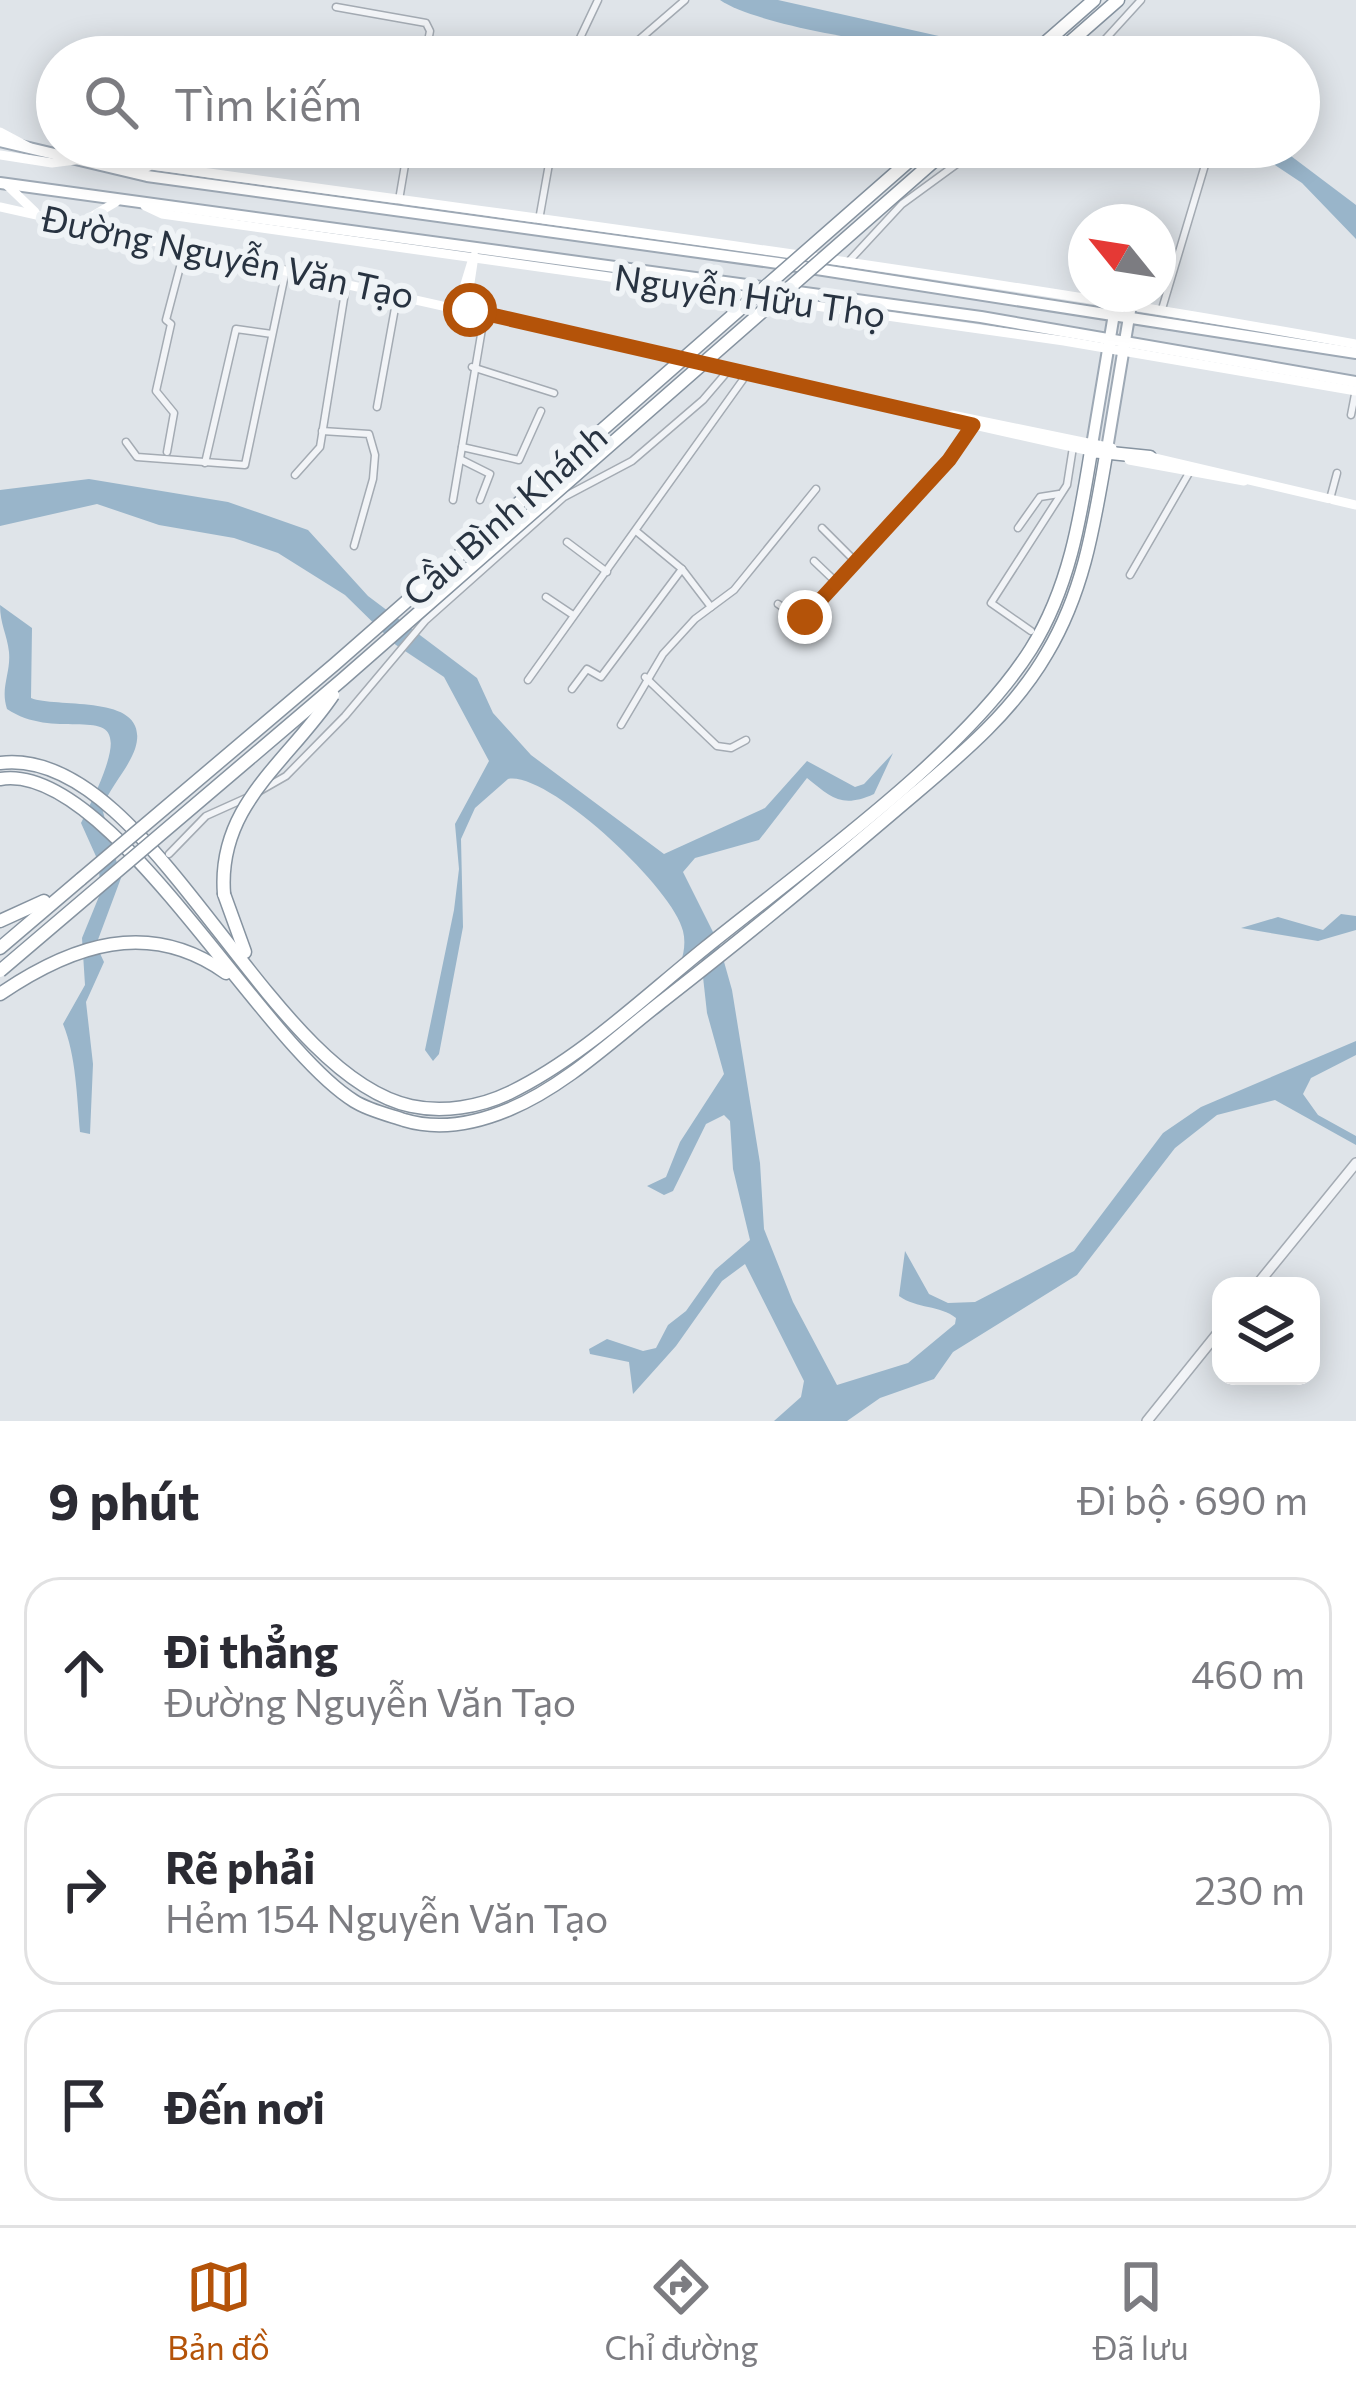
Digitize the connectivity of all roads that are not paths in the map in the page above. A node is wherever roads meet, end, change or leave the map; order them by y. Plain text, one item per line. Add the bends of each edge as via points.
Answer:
1 (598, 0) edge
2 (685, 0) edge
3 (1094, 0) edge
4 (1118, 0) edge
5 (1141, 0) edge
6 (336, 7) dead end
7 (426, 36) edge
8 (582, 36) edge
9 (643, 36) edge
10 (1052, 36) edge
11 (1077, 36) edge
12 (1108, 36) edge
13 (0, 132) edge
14 (0, 141) edge
15 (30, 148) junction
16 (36, 149) edge
17 (0, 155) edge
18 (36, 161) edge
19 (114, 168) edge
20 (145, 168) edge
21 (172, 168) edge
22 (404, 168) edge
23 (549, 168) edge
24 (901, 168) edge
25 (926, 168) edge
26 (951, 168) edge
27 (1204, 168) edge
28 (134, 174) junction
29 (3, 184) edge
30 (399, 200) junction
31 (116, 202) junction
32 (0, 207) edge
33 (39, 216) junction
34 (480, 218) junction
35 (538, 220) junction
36 (79, 225) junction
37 (96, 229) junction
38 (185, 248) junction
39 (474, 252) junction
40 (1176, 262) edge
41 (849, 264) junction
42 (286, 270) junction
43 (347, 283) junction
44 (398, 294) junction
45 (1068, 301) edge
46 (1068, 303) edge
47 (462, 308) junction
48 (1114, 312) edge
49 (1130, 312) edge
50 (1136, 312) edge
51 (1175, 312) edge
52 (484, 313) junction
53 (1268, 333) junction
54 (272, 334) junction
55 (1109, 343) junction
56 (1124, 346) junction
57 (1356, 348) edge
58 (472, 367) junction
59 (729, 369) junction
60 (749, 371) junction
61 (1356, 388) edge
62 (554, 393) dead end
63 (377, 407) dead end
64 (541, 411) dead end
65 (1351, 415) dead end
66 (948, 416) junction
67 (973, 425) junction
68 (322, 431) junction
69 (126, 442) dead end
70 (462, 447) junction
71 (1073, 447) junction
72 (1091, 447) junction
73 (1107, 451) junction
74 (167, 452) dead end
75 (1150, 457) joint
76 (462, 460) junction
77 (205, 464) junction
78 (1337, 472) dead end
79 (1189, 473) junction
80 (295, 475) dead end
81 (1244, 481) junction
82 (816, 489) dead end
83 (1059, 494) junction
84 (1330, 499) junction
85 (453, 500) dead end
86 (480, 500) dead end
87 (1356, 506) edge
88 (822, 528) dead end
89 (1018, 528) dead end
90 (636, 531) junction
91 (567, 542) dead end
92 (354, 546) dead end
93 (855, 560) junction
94 (814, 561) dead end
95 (682, 569) junction
96 (607, 572) junction
97 (1130, 575) dead end
98 (836, 582) junction
99 (546, 597) dead end
100 (778, 604) dead end
101 (711, 607) junction
102 (574, 616) junction
103 (1031, 631) dead end
104 (645, 677) junction
105 (343, 679) junction
106 (528, 680) dead end
107 (572, 689) dead end
108 (621, 725) dead end
109 (746, 740) dead end
110 (0, 763) edge
111 (0, 779) edge
112 (169, 854) dead end
113 (81, 879) junction
114 (0, 921) edge
115 (0, 948) edge
116 (0, 971) edge
117 (264, 984) junction
118 (0, 994) edge
119 (262, 1006) junction
120 (636, 1012) junction
121 (1356, 1163) edge
122 (1263, 1277) edge
123 (1212, 1339) edge
124 (1147, 1421) edge

1 - 8 street
2 - 9 street
3 - 10 highway
4 - 11 highway
5 - 12 street
6 - 7 street via 426,23
13 - 15 main road
14 - 15 main road
15 - 16 main road
17 - 18 main road
19 - 28 main road
20 - 28 main road
21 - 30 main road
22 - 30 street
23 - 35 street
24 - 113 highway, Cầu Bình Khánh, bridge
25 - 105 highway, Cầu Bình Khánh, bridge
26 - 41 street via 902,204
27 - 40 street
28 - 34 main road
29 - 31 main road, Nguyễn Hữu Thọ
29 - 33 main road
30 - 34 main road
31 - 36 main road
31 - 37 main road via 94,220
31 - 39 main road, Nguyễn Hữu Thọ
32 - 33 main road, Đường Nguyễn Văn Tạo
33 - 36 main road, Đường Nguyễn Văn Tạo
34 - 35 main road, Nguyễn Hữu Thọ
34 - 39 main road
34 - 46 main road, Nguyễn Hữu Thọ
35 - 41 main road, Nguyễn Hữu Thọ
36 - 37 main road, Đường Nguyễn Văn Tạo
37 - 38 main road, Đường Nguyễn Văn Tạo
38 - 42 main road, Đường Nguyễn Văn Tạo
38 - 74 street via 156,386 174,413
39 - 47 main road
39 - 55 main road, Nguyễn Hữu Thọ
41 - 45 main road, Nguyễn Hữu Thọ
42 - 43 main road, Đường Nguyễn Văn Tạo
42 - 54 street
43 - 44 main road, Đường Nguyễn Văn Tạo
43 - 68 street
44 - 47 main road, Đường Nguyễn Văn Tạo
44 - 63 street
47 - 52 main road, Đường Nguyễn Văn Tạo
48 - 55 main road
49 - 56 main road
50 - 53 main road, Nguyễn Hữu Thọ
51 - 53 main road, Nguyễn Hữu Thọ
52 - 58 street
52 - 59 main road, Đường Nguyễn Văn Tạo
53 - 57 main road, Nguyễn Hữu Thọ
54 - 77 street via 245,465
54 - 77 street via 236,329
55 - 56 main road, Nguyễn Hữu Thọ
55 - 72 main road
56 - 61 main road, Nguyễn Hữu Thọ
56 - 73 main road
58 - 62 street
58 - 70 street
59 - 60 main road, Đường Nguyễn Văn Tạo
59 - 112 street via 632,461 564,497 425,621 286,776 206,816
60 - 66 main road, Đường Nguyễn Văn Tạo
60 - 90 street
61 - 65 street
64 - 70 street via 519,460
66 - 67 main road, Đường Nguyễn Văn Tạo
66 - 72 main road, Đường Nguyễn Văn Tạo
67 - 71 main road, Đường Nguyễn Văn Tạo
67 - 93 street
68 - 80 street via 317,453
68 - 92 street via 369,434 376,455
69 - 77 street via 137,458
70 - 76 street
71 - 72 main road, Đường Nguyễn Văn Tạo
71 - 83 street
72 - 73 highway
72 - 120 highway via 1061,588 994,701
73 - 75 highway
73 - 79 main road
73 - 120 highway via 1077,594 1007,711 734,945
75 - 81 main road
76 - 85 street
76 - 86 street via 490,474
78 - 84 street
79 - 81 main road
79 - 97 street
81 - 84 main road
82 - 101 street
83 - 89 street via 1040,497
83 - 103 street via 991,603
84 - 87 main road
88 - 93 street
90 - 95 street
90 - 96 street
91 - 96 street
93 - 98 street
94 - 98 street
95 - 101 street
95 - 107 street via 601,677 587,669
96 - 102 street
98 - 100 street via 798,621
99 - 102 street
101 - 104 street
102 - 106 street
104 - 108 street
104 - 109 street via 717,746
105 - 116 highway, bridge
105 - 117 highway, bridge via 242,807 224,858 236,937
110 - 117 highway via 47,766 82,785
111 - 119 highway via 40,782 72,799
113 - 114 highway
113 - 115 highway
117 - 120 highway via 361,1086 412,1106 462,1108 508,1093
118 - 119 highway via 93,946 139,939 182,948
119 - 120 highway via 353,1101 410,1122 462,1126 513,1108
121 - 122 street
123 - 124 street

